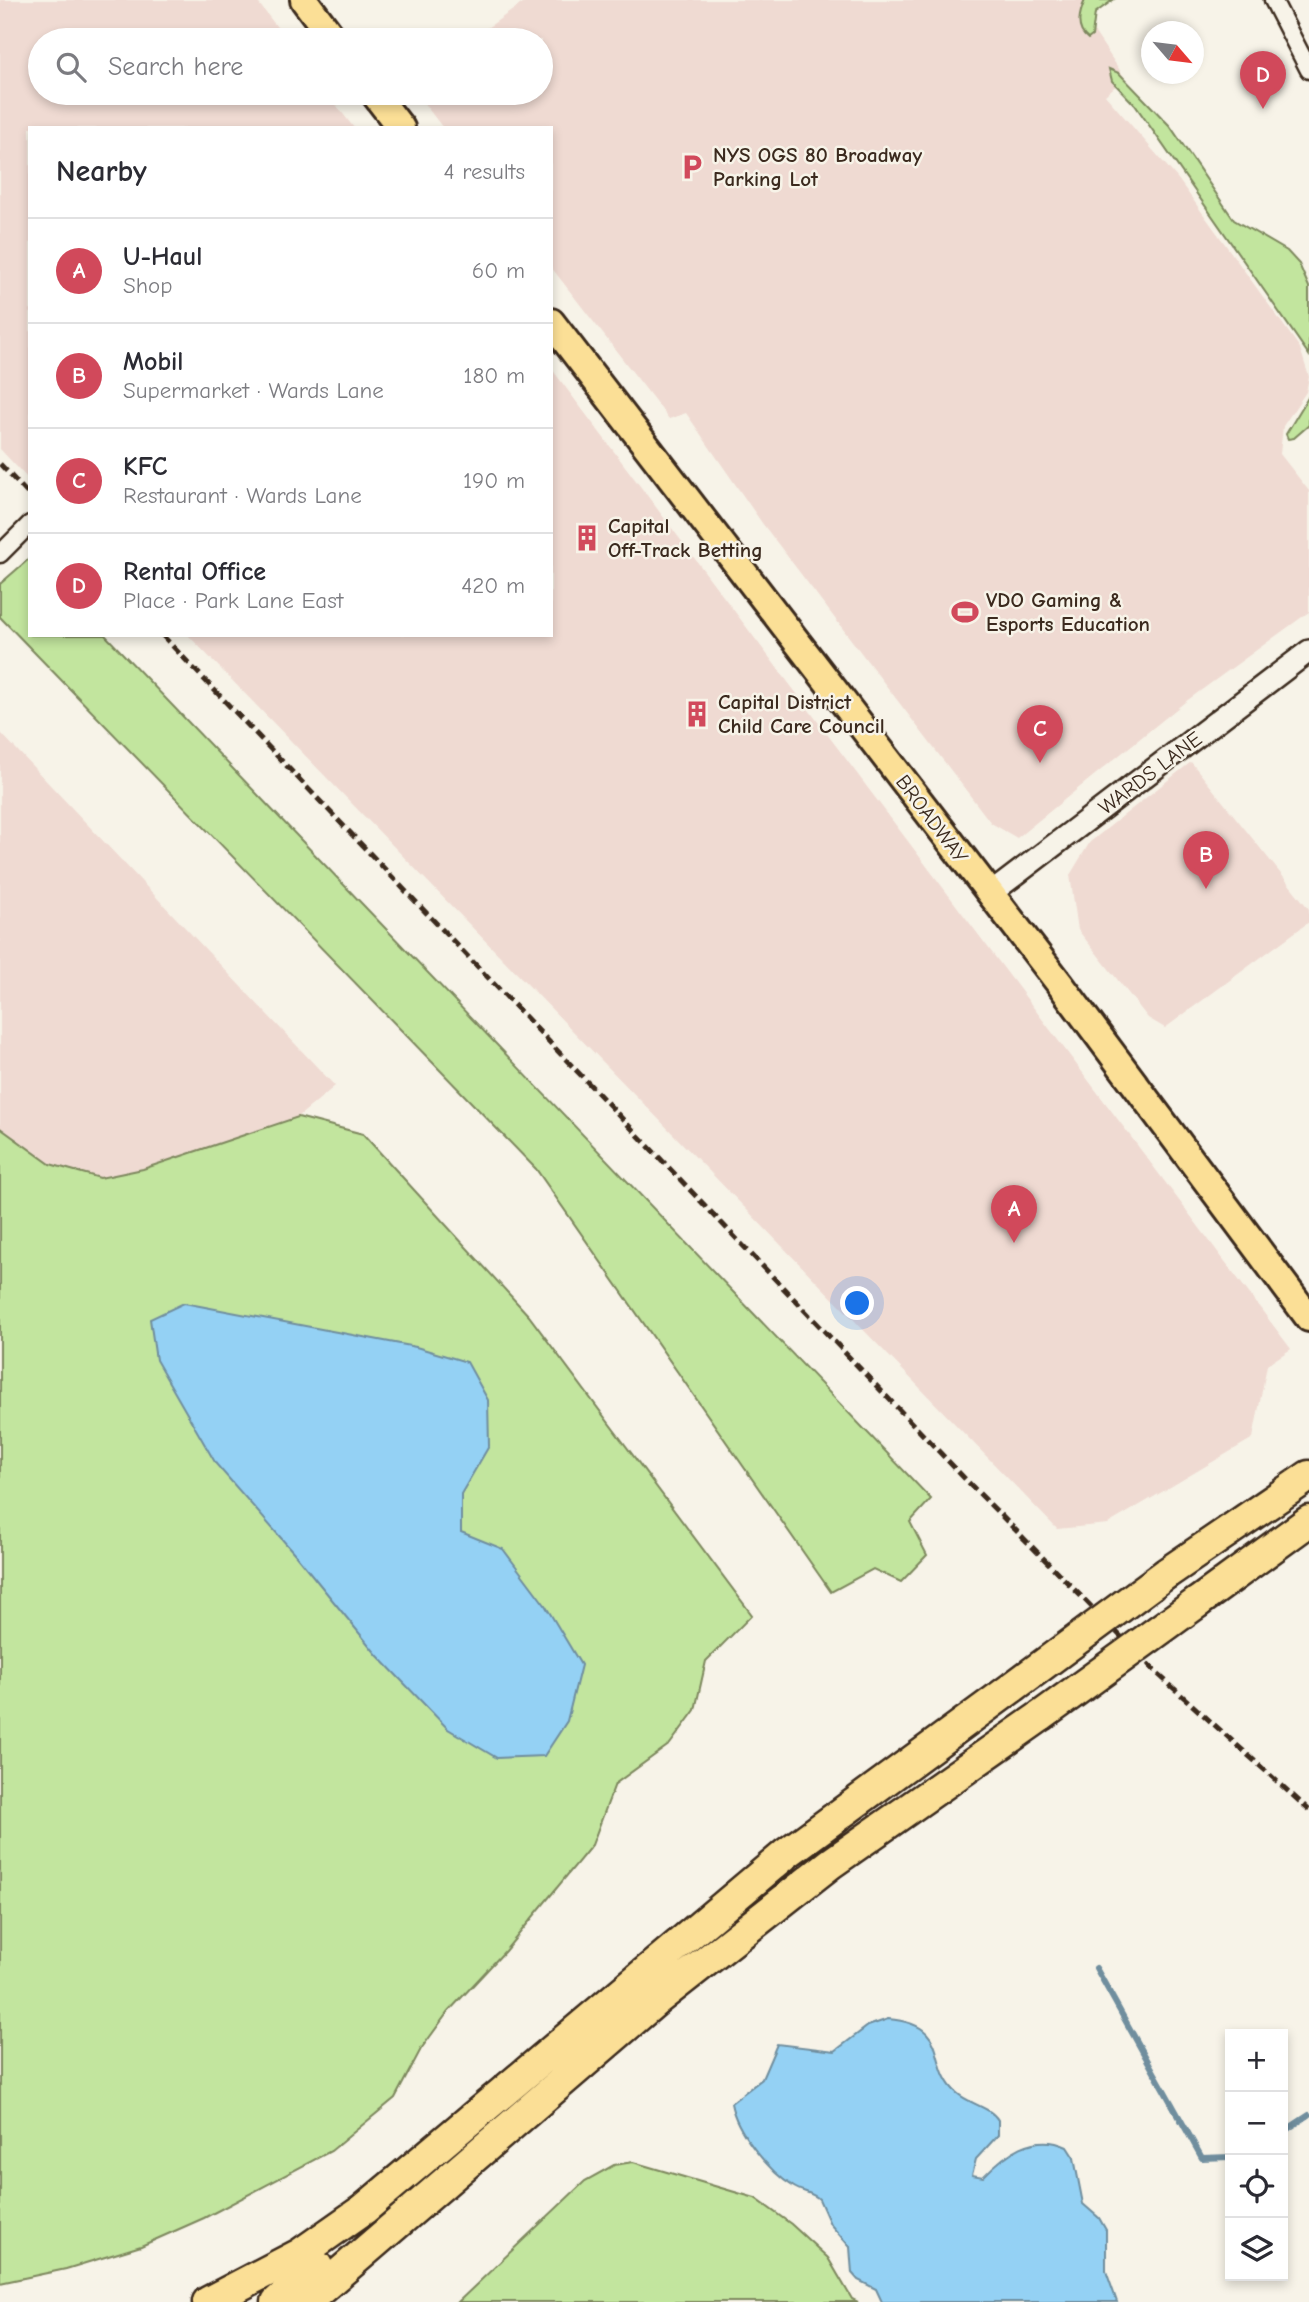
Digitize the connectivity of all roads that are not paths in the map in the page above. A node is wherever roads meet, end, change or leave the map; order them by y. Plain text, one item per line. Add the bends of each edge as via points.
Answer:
1 (304, 0) edge
2 (1273, 0) edge
3 (325, 28) edge
4 (1309, 70) edge
5 (383, 105) edge
6 (399, 126) edge
7 (553, 325) edge
8 (28, 526) edge
9 (0, 554) edge
10 (1309, 651) edge
11 (990, 894) junction
12 (1309, 1318) edge
13 (1309, 1476) edge
14 (1309, 1521) edge
15 (482, 2130) junction
16 (208, 2302) edge
17 (277, 2302) edge
18 (306, 2302) edge
19 (325, 2302) edge

1 - 3 main road
2 - 4 street
5 - 6 main road
7 - 11 main road, BROADWAY
8 - 9 street
10 - 11 street, WARDS LANE
11 - 12 main road, BROADWAY
13 - 15 highway, bridge via 1167,1573 787,1853
14 - 15 highway, bridge via 830,1864
15 - 16 highway via 333,2233 266,2274
15 - 17 highway
15 - 18 highway
15 - 19 highway

